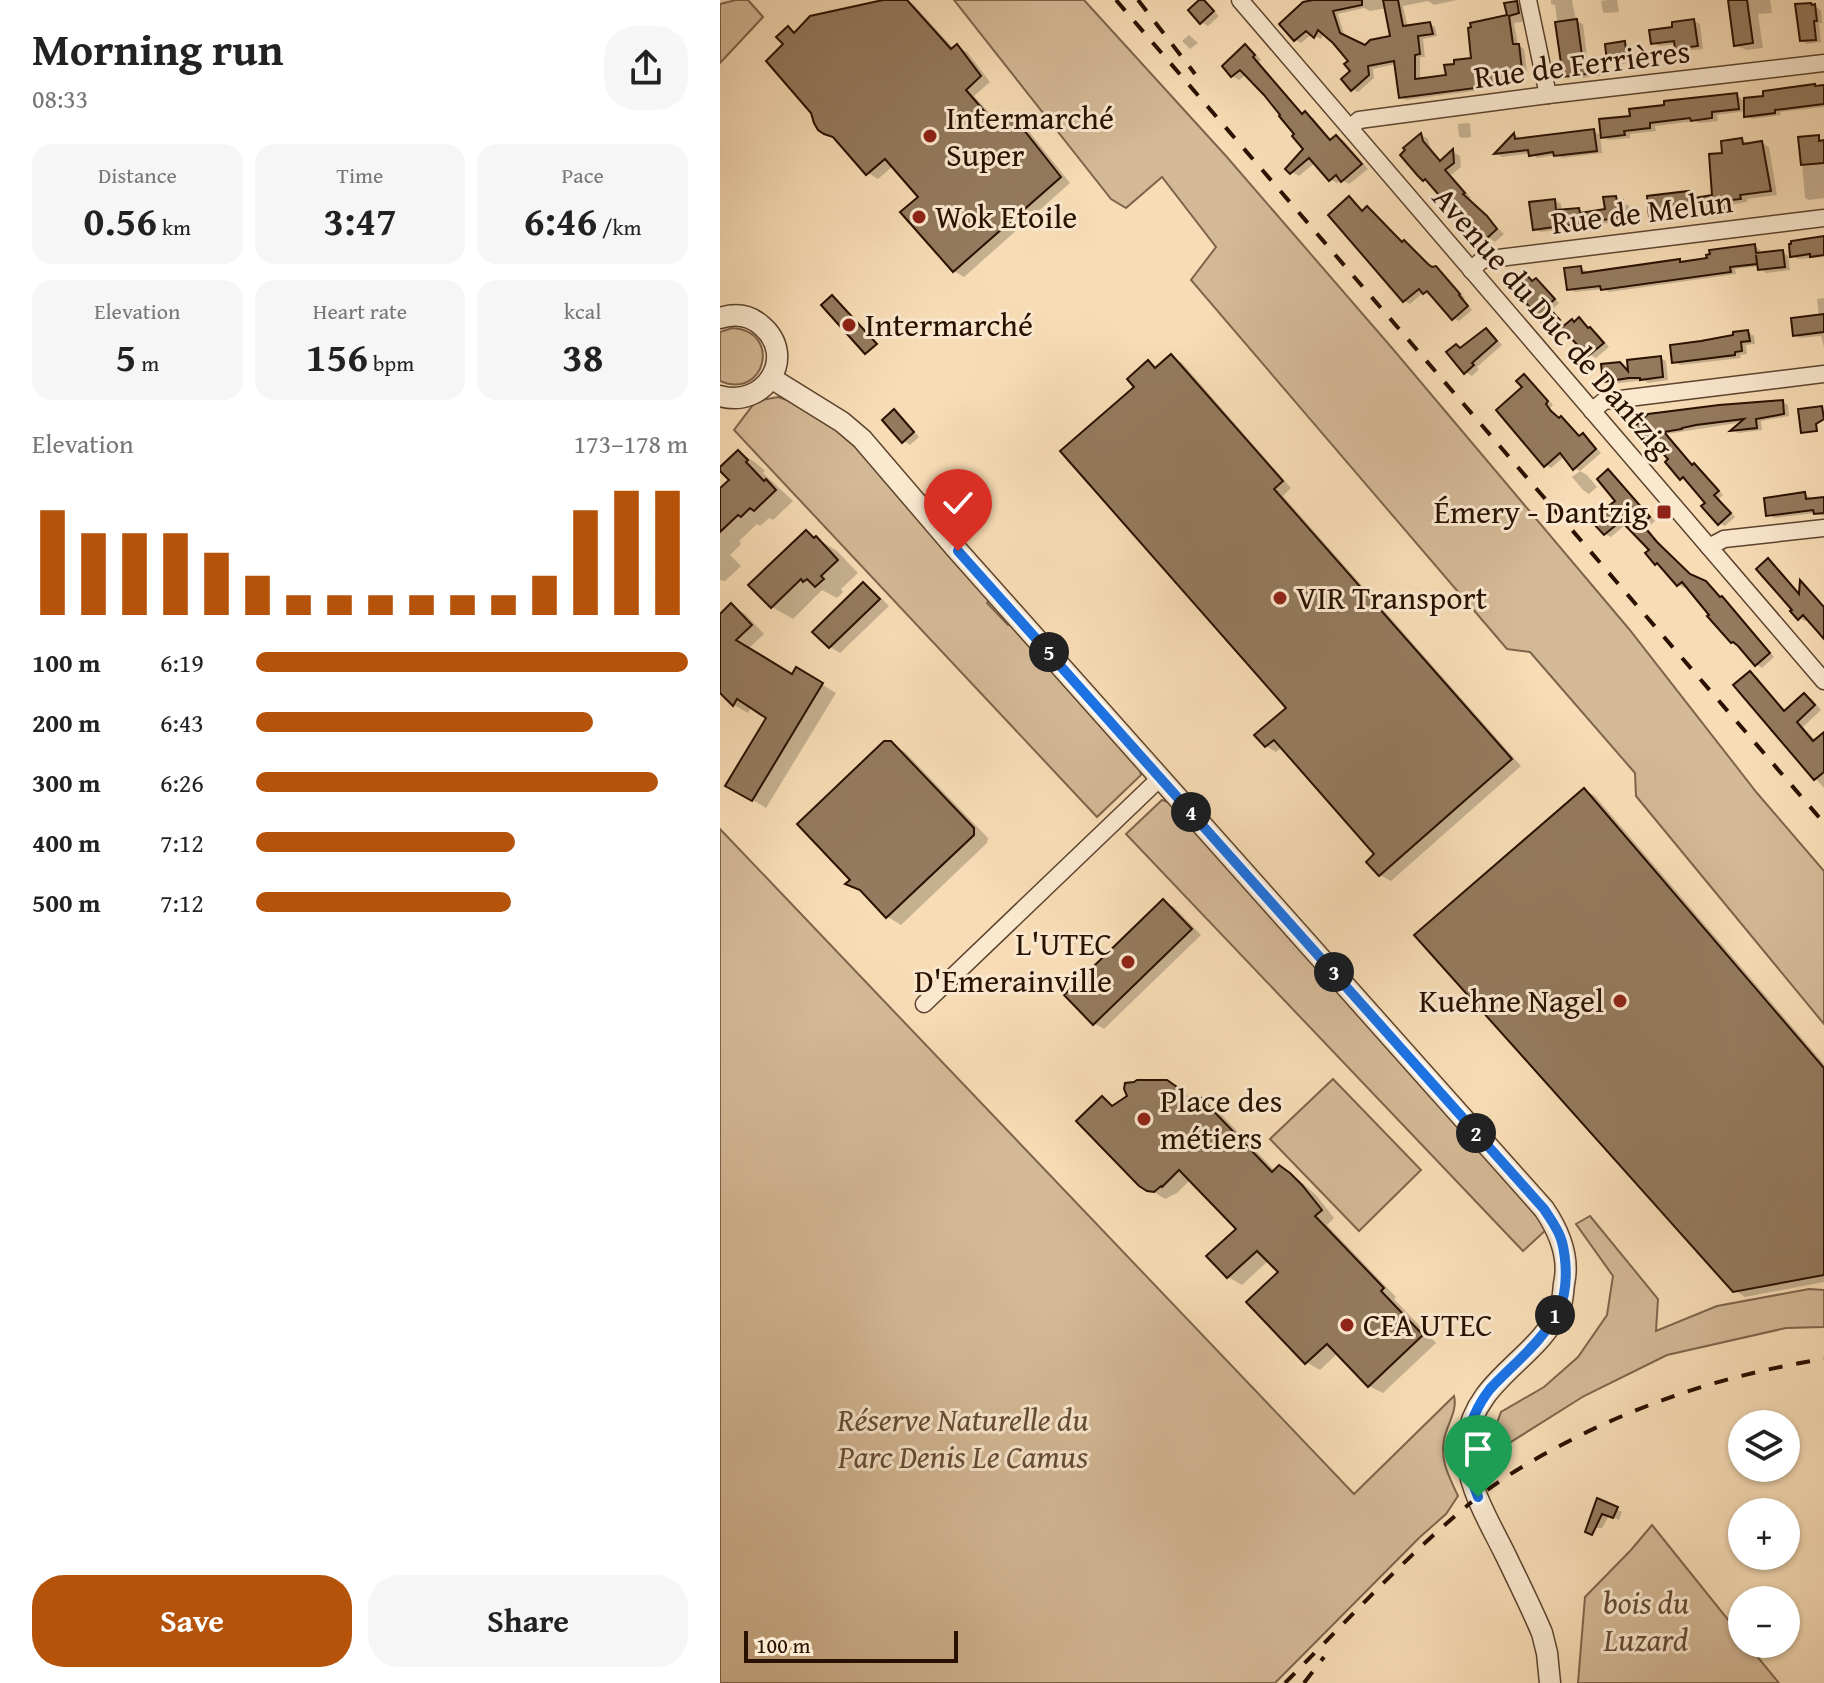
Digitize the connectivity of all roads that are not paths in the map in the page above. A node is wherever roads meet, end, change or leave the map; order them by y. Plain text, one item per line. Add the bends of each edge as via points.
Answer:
1 (1528, 0) edge
2 (1244, 1) edge
3 (1824, 63) edge
4 (1548, 95) junction
5 (1350, 128) junction
6 (1824, 218) edge
7 (1471, 270) junction
8 (720, 318) edge
9 (1824, 374) edge
10 (771, 378) junction
11 (720, 396) edge
12 (1592, 411) junction
13 (1824, 528) edge
14 (1709, 547) junction
15 (1824, 681) edge
16 (1160, 778) junction
17 (924, 1004) dead end
18 (1550, 1683) edge

1 - 4 street
2 - 5 street, Avenue du Duc de Dantzig
3 - 4 street, Rue de Ferrières
4 - 5 street, Rue de Ferrières via 1359,120
5 - 7 street, Avenue du Duc de Dantzig
6 - 7 street, Rue de Melun via 1482,260
7 - 12 street, Avenue du Duc de Dantzig
8 - 10 street via 746,316 767,330 777,357
9 - 12 street via 1604,401
10 - 11 street via 751,396
10 - 16 street via 862,439
12 - 14 street, Avenue du Duc de Dantzig
13 - 14 street via 1724,539
14 - 15 street, Avenue du Duc de Dantzig
16 - 17 street
16 - 18 street via 1534,1198 1562,1242 1566,1276 1560,1308 1544,1334 1483,1398 1467,1441 1478,1497 1542,1633

